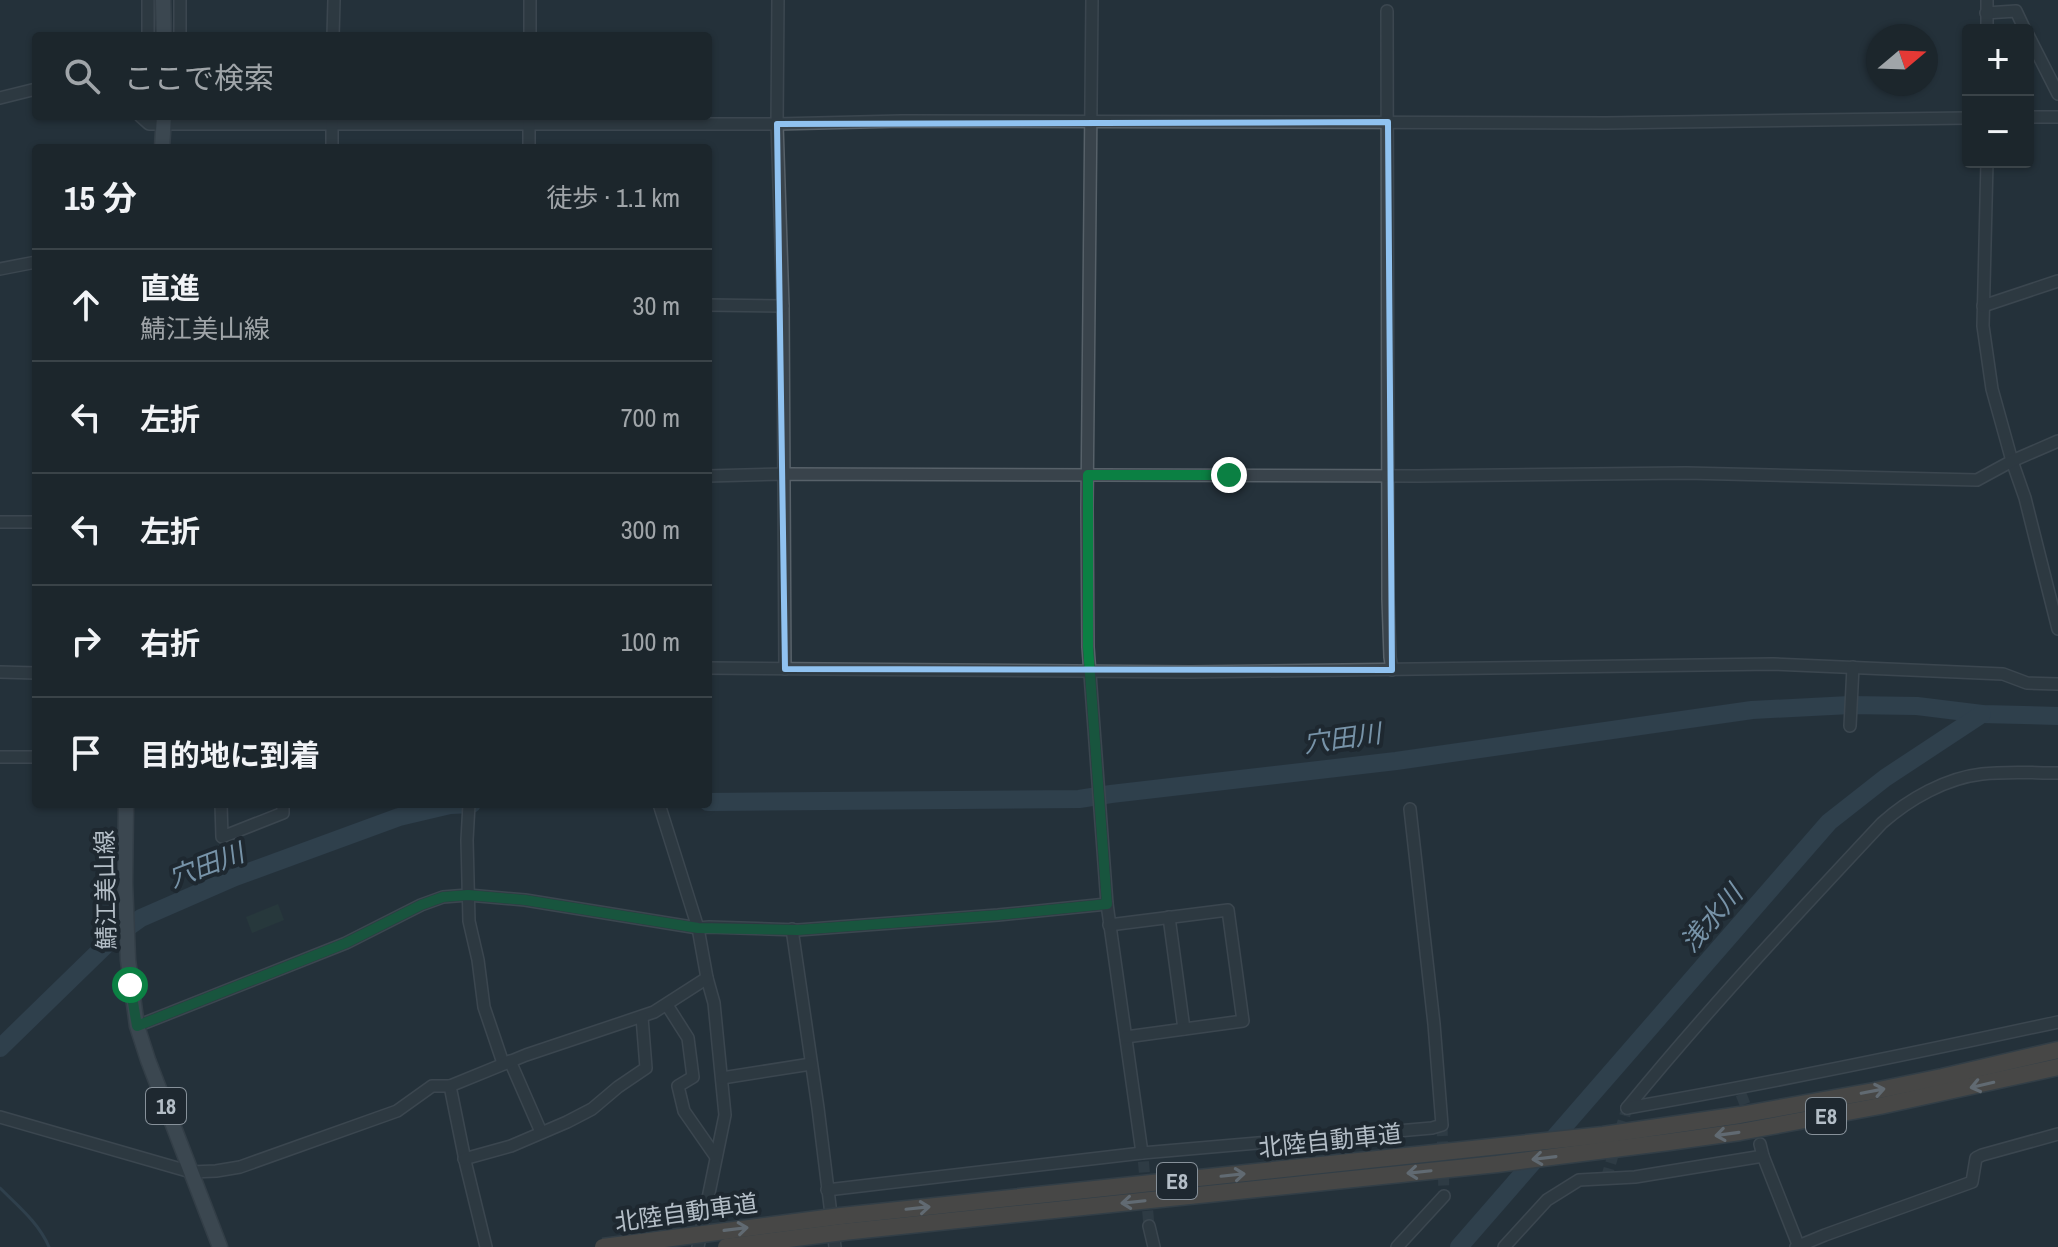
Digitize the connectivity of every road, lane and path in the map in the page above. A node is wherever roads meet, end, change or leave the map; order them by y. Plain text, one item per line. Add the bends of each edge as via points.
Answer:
1 (148, 0) edge
2 (163, 0) edge
3 (180, 0) edge
4 (334, 0) edge
5 (530, 0) edge
6 (778, 0) edge
7 (1092, 0) edge
8 (1987, 6) edge
9 (1387, 11) dead end
10 (2022, 24) edge
11 (148, 32) edge
12 (164, 32) edge
13 (180, 32) edge
14 (333, 32) edge
15 (530, 32) edge
16 (2034, 47) edge
17 (32, 90) edge
18 (2058, 94) edge
19 (0, 98) edge
20 (2034, 117) edge
21 (2058, 117) edge
22 (1962, 118) edge
23 (144, 120) edge
24 (169, 120) edge
25 (332, 120) edge
26 (528, 120) edge
27 (1092, 121) junction
28 (1388, 122) junction
29 (777, 124) junction
30 (163, 144) edge
31 (332, 144) edge
32 (529, 144) edge
33 (1987, 168) edge
34 (32, 263) edge
35 (0, 269) edge
36 (2058, 281) edge
37 (712, 305) edge
38 (783, 306) junction
39 (1983, 306) junction
40 (2058, 441) edge
41 (2012, 461) junction
42 (784, 474) junction
43 (1088, 475) junction
44 (712, 476) edge
45 (1388, 476) junction
46 (0, 522) edge
47 (32, 522) edge
48 (2058, 566) edge
49 (2044, 572) junction
50 (2057, 622) edge
51 (712, 668) edge
52 (1853, 668) junction
53 (785, 669) junction
54 (1392, 670) junction
55 (1090, 671) junction
56 (0, 672) edge
57 (32, 673) edge
58 (2058, 684) edge
59 (1850, 726) dead end
60 (0, 757) edge
61 (32, 757) edge
62 (2058, 773) edge
63 (126, 808) edge
64 (221, 808) edge
65 (283, 808) edge
66 (469, 808) edge
67 (660, 808) edge
68 (1410, 809) dead end
69 (468, 895) junction
70 (1107, 904) junction
71 (1169, 917) junction
72 (1109, 925) junction
73 (698, 928) junction
74 (792, 929) junction
75 (707, 978) junction
76 (667, 1005) junction
77 (642, 1017) junction
78 (2058, 1022) edge
79 (137, 1026) junction
80 (1184, 1029) junction
81 (1126, 1037) junction
82 (2058, 1050) edge
83 (507, 1062) junction
84 (811, 1064) junction
85 (2058, 1067) edge
86 (722, 1078) junction
87 (450, 1086) junction
88 (0, 1117) edge
89 (541, 1132) junction
90 (2058, 1134) edge
91 (1142, 1146) junction
92 (716, 1157) junction
93 (464, 1159) junction
94 (191, 1172) junction
95 (827, 1190) junction
96 (1444, 1196) tunnel mouth
97 (1149, 1226) tunnel mouth
98 (839, 1232) edge
99 (220, 1247) edge
100 (486, 1247) edge
101 (603, 1247) edge
102 (698, 1247) edge
103 (726, 1247) edge
104 (1154, 1247) edge
105 (1397, 1247) edge
106 (1504, 1247) edge
107 (1798, 1247) edge

1 - 11 street
2 - 12 main road
3 - 13 street
4 - 14 street
5 - 15 street
6 - 29 street
7 - 27 street
8 - 10 street via 2016,11
9 - 28 street
16 - 18 street
17 - 19 street
20 - 21 street
22 - 28 street
23 - 24 street
24 - 25 street
24 - 30 main road
25 - 26 street
25 - 31 street
26 - 29 street
26 - 32 street
27 - 28 street
27 - 29 street
27 - 43 street
28 - 45 street
29 - 38 street
33 - 39 street
34 - 35 street
36 - 39 street
37 - 38 street
38 - 42 street
39 - 41 street via 1992,389
40 - 41 street
41 - 45 street via 1977,480 1686,473
41 - 49 street
42 - 43 street
42 - 44 street
42 - 53 street
43 - 45 street
43 - 55 street
45 - 54 street
46 - 47 street
48 - 49 street
49 - 50 street
51 - 53 street
52 - 54 street via 1773,664
52 - 58 street via 2003,674 2027,683
52 - 59 street
53 - 55 street
54 - 55 street
55 - 70 street
56 - 57 street
60 - 61 street
62 - 78 street via 1964,777 1895,811 1744,971 1627,1108 1740,1091
63 - 79 main road, 鯖江美山線 / 18 via 128,960
64 - 65 street via 222,837 283,813
66 - 69 street
67 - 73 street
68 - 91 street via 1442,1125
69 - 73 street
69 - 79 street via 421,905 346,943
69 - 83 street via 484,1007
70 - 72 street
70 - 74 street
71 - 72 street
71 - 80 street
71 - 80 street via 1228,910 1243,1021
72 - 81 street
73 - 74 street
73 - 75 street
74 - 84 street
75 - 76 street
75 - 86 street
76 - 77 street
76 - 92 street via 688,1038 693,1077 678,1086 684,1111
77 - 83 street
77 - 89 street via 646,1068 592,1109
79 - 94 main road, 鯖江美山線 / 18
80 - 81 street
81 - 91 street
98 -> 82 highway, 北陸自動車道 / E8 via 1740,1115
83 - 87 street
83 - 89 street
84 - 86 street
84 - 95 street
85 -> 98 highway, 北陸自動車道 / E8 via 1740,1132 1497,1164
86 - 92 street via 725,1115
87 - 93 street
87 - 94 street via 432,1086 397,1111 240,1167
88 - 94 street
89 - 93 street
90 - 107 street via 1982,1155 1976,1158 1972,1182
91 - 95 street
92 - 102 street
93 - 100 street
94 - 99 main road, 鯖江美山線 / 18
95 - 98 street
96 - 105 street
97 - 104 street
101 -> 98 highway, 北陸自動車道 / E8, bridge
98 - 103 highway, 北陸自動車道 / E8, bridge
106 - 107 street via 1547,1200 1579,1180 1635,1177 1761,1150

